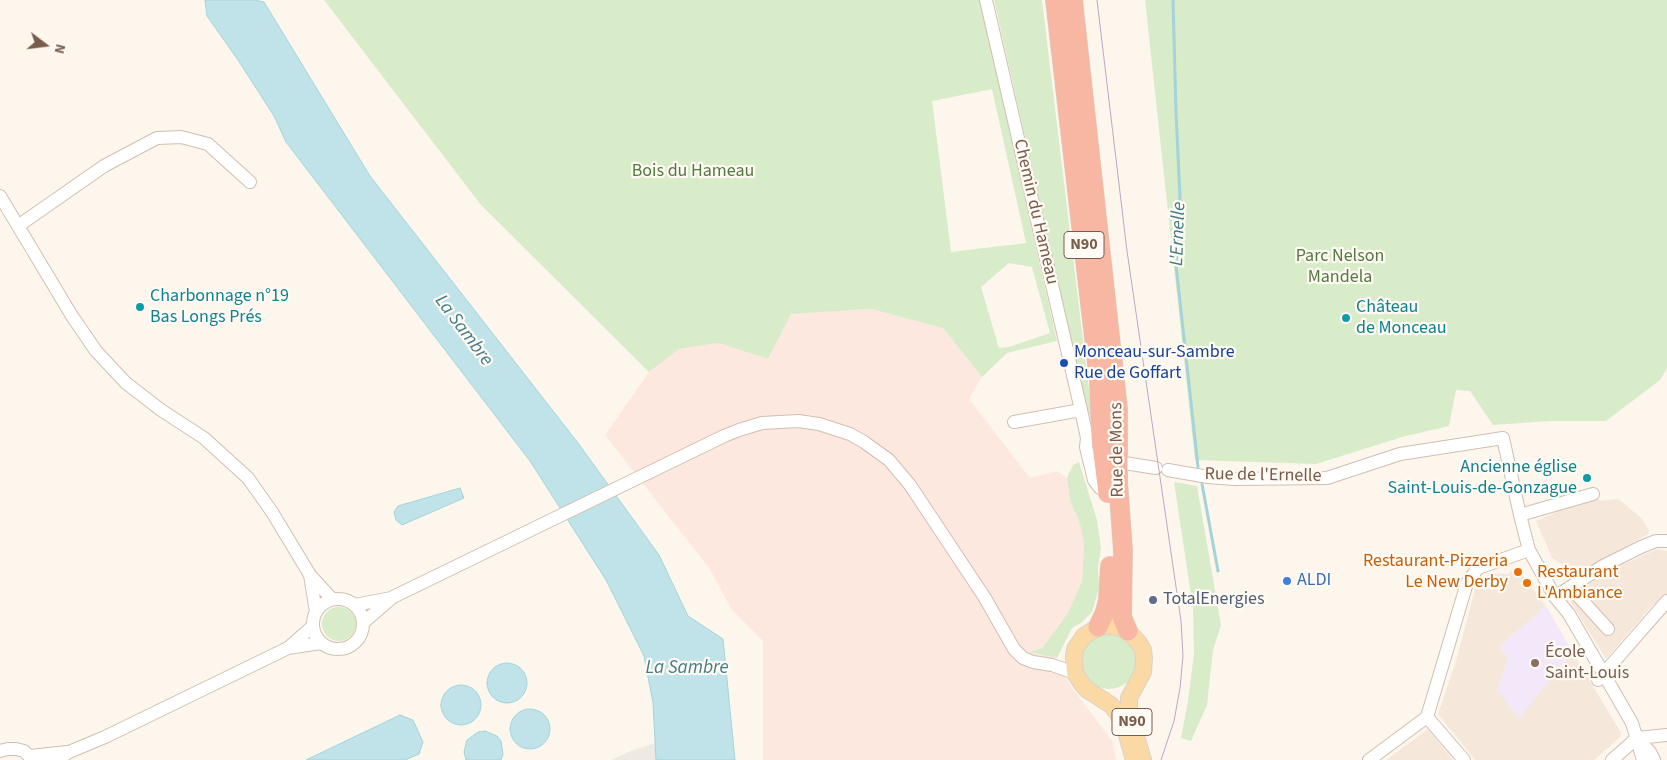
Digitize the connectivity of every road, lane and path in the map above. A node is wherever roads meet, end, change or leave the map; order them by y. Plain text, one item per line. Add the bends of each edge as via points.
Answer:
1 (986, 0) edge
2 (1055, 0) edge
3 (1074, 0) edge
4 (250, 182) dead end
5 (0, 196) edge
6 (18, 226) junction
7 (1081, 410) junction
8 (1014, 422) dead end
9 (1092, 422) junction
10 (1087, 438) junction
11 (1110, 458) junction
12 (1108, 491) junction
13 (1593, 494) dead end
14 (1520, 514) junction
15 (1667, 541) edge
16 (1530, 550) junction
17 (310, 575) junction
18 (1570, 587) junction
19 (393, 597) junction
20 (1555, 597) junction
21 (332, 599) junction
22 (1667, 601) edge
23 (355, 605) junction
24 (316, 612) junction
25 (364, 622) junction
26 (313, 626) junction
27 (1098, 627) junction
28 (1608, 628) dead end
29 (1128, 631) junction
30 (321, 642) junction
31 (288, 648) junction
32 (1074, 665) junction
33 (1601, 677) junction
34 (1136, 684) junction
35 (1098, 695) junction
36 (1427, 717) junction
37 (1667, 735) edge
38 (1637, 738) junction
39 (0, 751) edge
40 (69, 752) junction
41 (32, 758) edge
42 (57, 760) edge
43 (1134, 760) edge
44 (1144, 760) edge
45 (1369, 760) edge
46 (1464, 760) edge
47 (1612, 760) edge
48 (1644, 760) edge
49 (1654, 760) edge

1 - 7 street, Chemin du Hameau
2 - 9 highway, Rue de Mons / N90 via 1099,380
3 - 11 highway, Rue de Mons / N90 via 1118,409
4 - 6 street via 208,144 181,137 157,138 104,166
5 - 6 street
6 - 17 street via 96,350 126,383 204,438 248,478
7 - 8 street
7 - 9 street, Chemin du Hameau
9 - 10 street, Chemin du Hameau
9 - 11 highway, Rue de Mons / N90
10 - 11 street
10 - 12 street, Chemin du Hameau via 1094,480 1100,488
11 - 12 highway, Rue de Mons / N90
11 - 14 street, Rue de l'Ernelle via 1208,477 1327,478 1400,454 1503,438
11 - 29 highway, Rue de Mons / N90 via 1118,481 1123,551 1122,617
12 - 27 highway, Rue de Mons / N90 via 1112,546 1108,600
13 - 14 street
14 - 16 street
15 - 18 street via 1641,546
16 - 20 street
16 - 36 street via 1478,568 1467,582
17 - 21 street
17 - 24 street
18 - 20 street
18 - 28 street
19 - 23 street
19 - 25 street
19 - 32 street via 724,436 762,423 798,421 850,434 878,450 901,472 985,598 1014,649 1023,658 1040,664
20 - 33 street via 1569,614
21 - 23 street via 344,599
21 - 24 street
22 - 33 street
23 - 25 street
24 - 26 street
25 - 30 street via 360,636 350,647 335,649
26 - 30 street
26 - 31 street
27 - 29 main road via 1118,627
27 - 32 main road, Rue de Mons / N90 via 1084,636 1076,649
29 - 34 main road, Rue de Mons / N90 via 1139,643 1144,658 1143,672
30 - 31 street
31 - 40 street
32 - 35 main road, N90 via 1082,684
33 - 38 street via 1632,723
34 - 35 main road, N90 via 1118,696
34 - 44 main road, Rue de Mons / N90 via 1129,698 1129,712
35 - 43 main road, N90 via 1118,714
36 - 45 street
36 - 46 street
37 - 38 street
38 - 47 street
38 - 48 street
38 - 49 street
39 - 41 street via 16,749
40 - 41 street
40 - 42 street

